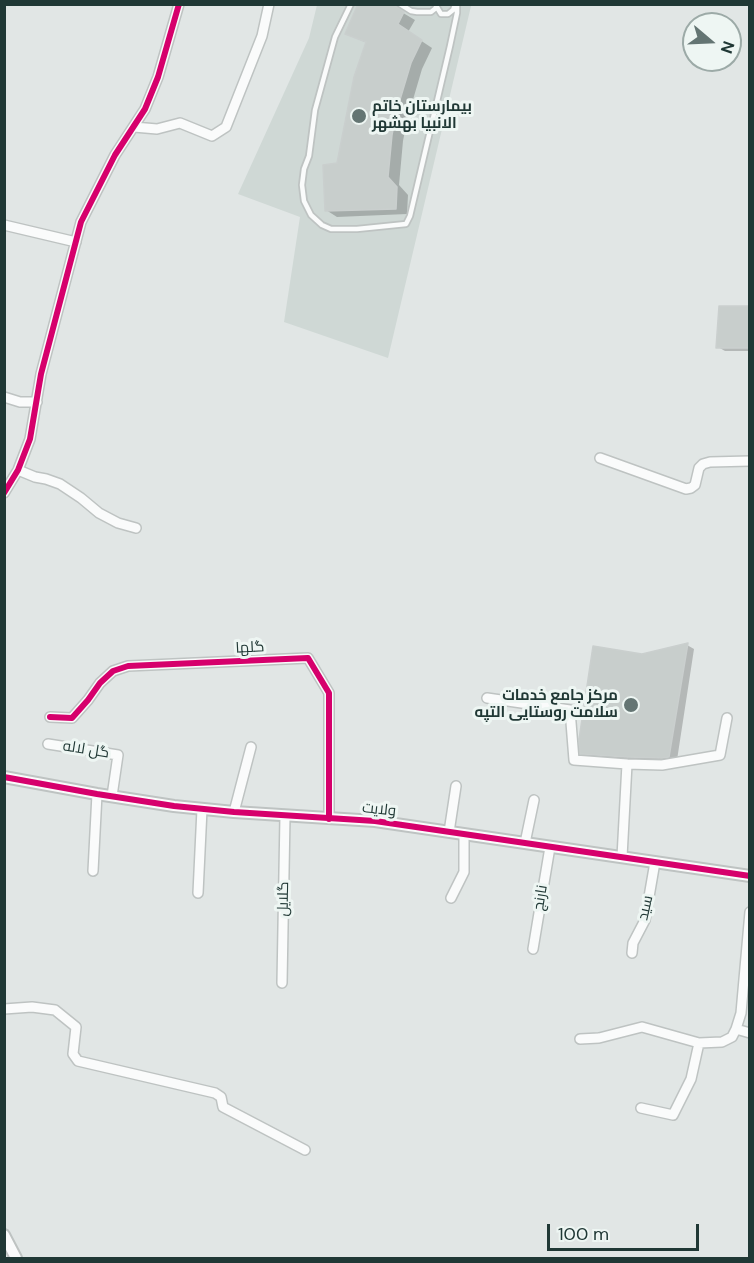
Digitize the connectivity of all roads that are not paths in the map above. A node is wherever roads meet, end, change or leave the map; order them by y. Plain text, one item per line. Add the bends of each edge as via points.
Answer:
1 (179, 4) edge
2 (269, 4) edge
3 (351, 4) edge
4 (400, 4) edge
5 (456, 4) edge
6 (435, 6) edge
7 (134, 127) junction
8 (4, 225) edge
9 (75, 242) junction
10 (4, 397) edge
11 (37, 402) junction
12 (600, 458) dead end
13 (750, 461) edge
14 (18, 470) junction
15 (4, 493) edge
16 (136, 528) dead end
17 (487, 698) dead end
18 (50, 717) dead end
19 (727, 718) dead end
20 (48, 744) dead end
21 (251, 747) dead end
22 (627, 764) junction
23 (4, 777) edge
24 (456, 786) dead end
25 (97, 794) junction
26 (112, 796) junction
27 (534, 800) dead end
28 (202, 809) junction
29 (234, 813) junction
30 (285, 816) junction
31 (329, 819) junction
32 (449, 832) junction
33 (464, 834) junction
34 (525, 843) junction
35 (550, 847) junction
36 (622, 857) junction
37 (655, 862) junction
38 (93, 871) dead end
39 (750, 876) edge
40 (198, 893) dead end
41 (451, 898) dead end
42 (750, 912) edge
43 (533, 949) dead end
44 (632, 953) dead end
45 (282, 982) dead end
46 (4, 1009) edge
47 (736, 1029) junction
48 (750, 1033) edge
49 (580, 1039) dead end
50 (699, 1043) junction
51 (641, 1108) dead end
52 (305, 1150) dead end
53 (4, 1235) edge
54 (16, 1258) edge

1 - 7 street via 158,77 146,109
2 - 7 street via 262,36 226,127 212,136 180,123 157,129
3 - 5 lane via 336,38 318,99 303,184 304,201 311,215 331,229 406,224 450,46
4 - 6 lane via 417,12 431,12
5 - 6 lane via 448,14 441,14
7 - 9 street via 115,155
8 - 9 street
9 - 11 street
10 - 11 street
11 - 14 street via 30,439
12 - 13 street via 687,489 695,485 703,464
14 - 15 street
14 - 16 street via 60,484 99,513
17 - 22 street via 570,710 573,760
18 - 31 street, گلها via 72,718 112,671 128,666 308,658 329,693
19 - 22 street via 720,755 662,765
20 - 26 street, گل لاله via 118,755
21 - 29 street
22 - 36 street
23 - 25 street, ولایت
24 - 32 street
25 - 26 street, ولایت
25 - 38 street
26 - 28 street, ولایت
27 - 34 street
28 - 29 street, ولایت
28 - 40 street
29 - 30 street, ولایت
30 - 31 street, ولایت
30 - 45 street, گلایل
31 - 32 street, ولایت
32 - 33 street, ولایت
33 - 34 street, ولایت
33 - 41 street via 464,872
34 - 35 street, ولایت
35 - 36 street, ولایت
35 - 43 street, نارنج
36 - 37 street, ولایت
37 - 39 street, ولایت
37 - 44 street, سید via 645,920
42 - 47 street via 741,1013
46 - 52 street via 54,1010 76,1027 73,1054 78,1061 215,1093 223,1107
47 - 48 street
47 - 50 street via 732,1037 722,1042
49 - 50 street via 642,1026
50 - 51 street via 691,1079 673,1115
53 - 54 street

